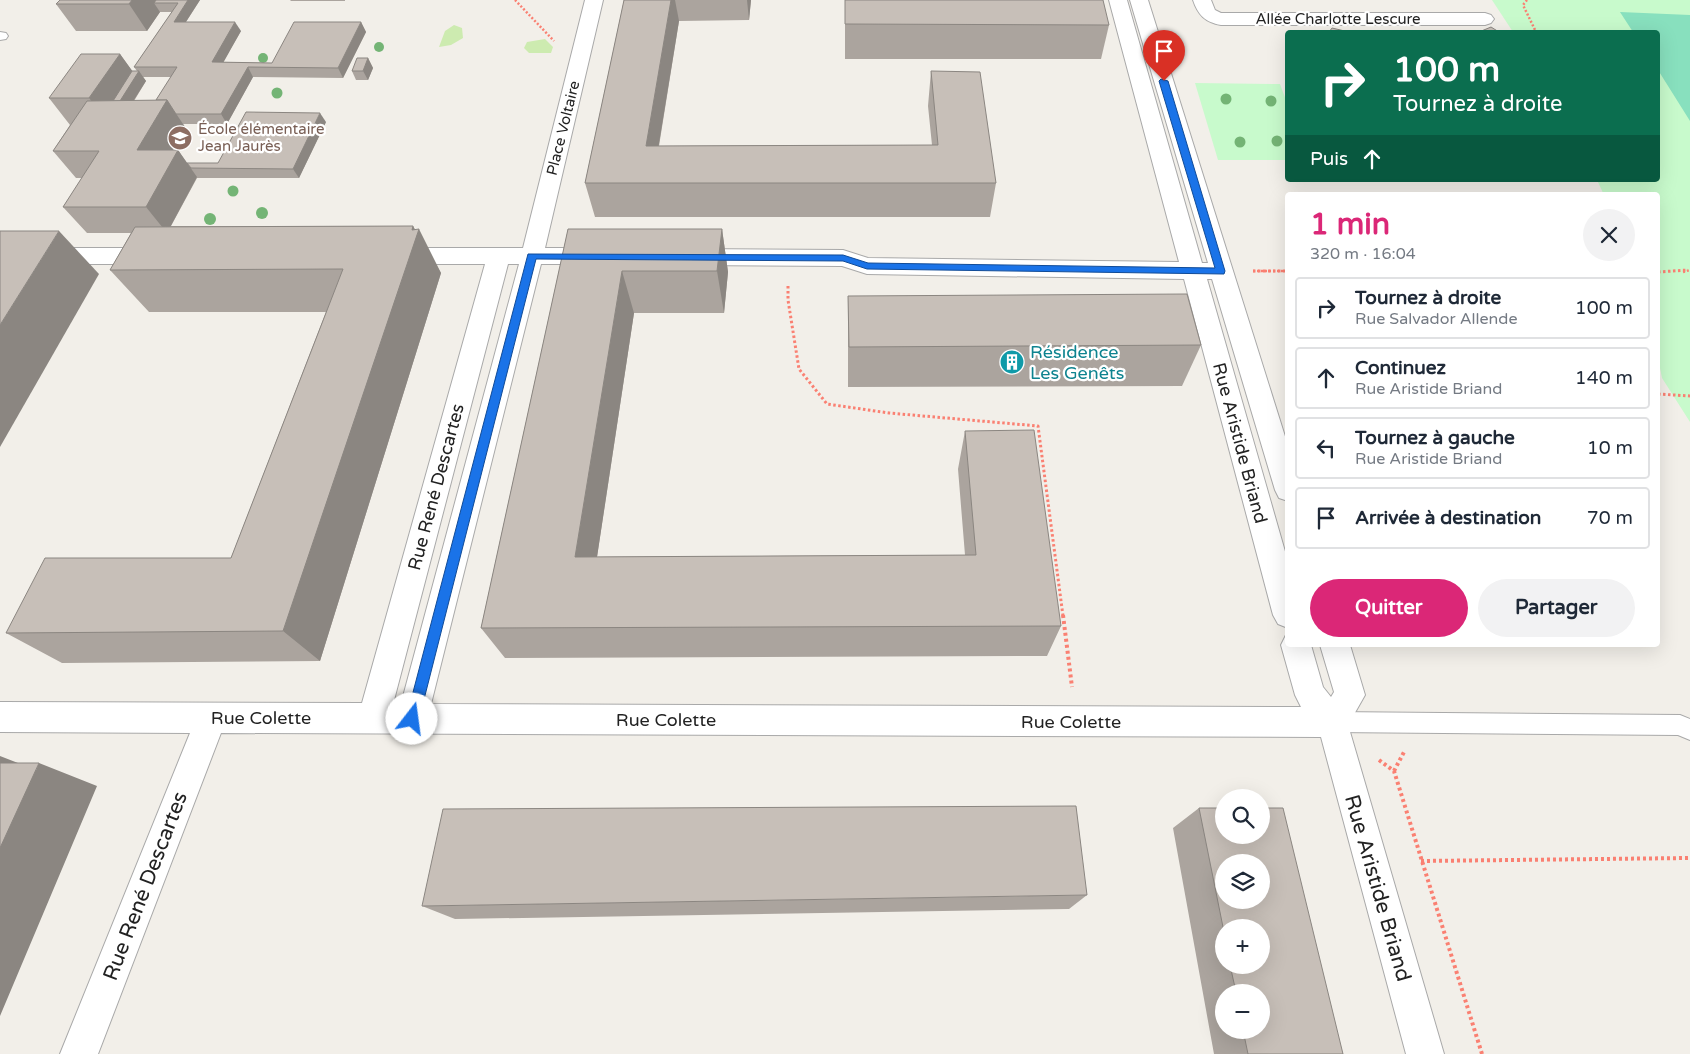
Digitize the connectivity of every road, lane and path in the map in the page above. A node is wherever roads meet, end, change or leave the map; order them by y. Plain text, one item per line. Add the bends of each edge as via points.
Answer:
1 (515, 0) edge
2 (594, 0) edge
3 (1118, 0) edge
4 (1139, 0) edge
5 (1202, 0) edge
6 (1527, 0) edge
7 (1485, 19) dead end
8 (1535, 30) edge
9 (578, 67) junction
10 (0, 256) edge
11 (171, 256) edge
12 (378, 256) edge
13 (499, 256) junction
14 (532, 256) junction
15 (620, 256) edge
16 (670, 257) edge
17 (788, 257) junction
18 (1690, 270) edge
19 (1193, 271) junction
20 (1220, 271) junction
21 (1660, 272) edge
22 (1660, 394) edge
23 (1690, 396) edge
24 (1285, 480) edge
25 (1285, 605) edge
26 (1297, 647) edge
27 (1336, 647) edge
28 (0, 718) edge
29 (211, 718) junction
30 (373, 719) junction
31 (412, 719) junction
32 (1076, 722) junction
33 (1332, 722) junction
34 (1690, 730) edge
35 (1394, 771) dead end
36 (1690, 858) edge
37 (1421, 861) junction
38 (79, 1054) edge
39 (1425, 1054) edge
40 (1482, 1054) edge

1 - 9 path
2 - 9 street, Place Voltaire
3 - 19 street, Rue Aristide Briand
4 - 20 street, Rue Aristide Briand
5 - 7 street, Allée Charlotte Lescure via 1207,14 1221,20
6 - 8 path via 1523,5
9 - 14 street, Place Voltaire
10 - 11 street
12 - 13 street
13 - 14 street
13 - 30 street, Rue René Descartes
14 - 15 street
14 - 31 street, Rue René Descartes
16 - 17 street
17 - 19 street via 843,258 867,266
17 - 32 path via 788,300 799,369 826,404 1038,426
18 - 21 path
19 - 20 street
19 - 25 street, Rue Aristide Briand
20 - 24 street, Rue Aristide Briand
22 - 23 path
26 - 33 street, Rue Aristide Briand via 1310,695
27 - 33 street via 1350,695
28 - 29 street, Rue Colette
29 - 30 street, Rue Colette
29 - 38 street, Rue René Descartes
30 - 31 street, Rue Colette
31 - 32 street, Rue Colette
32 - 33 street, Rue Colette
33 - 34 lane via 1680,725
33 - 39 street, Rue Aristide Briand
35 - 37 path
36 - 37 path
37 - 40 path

